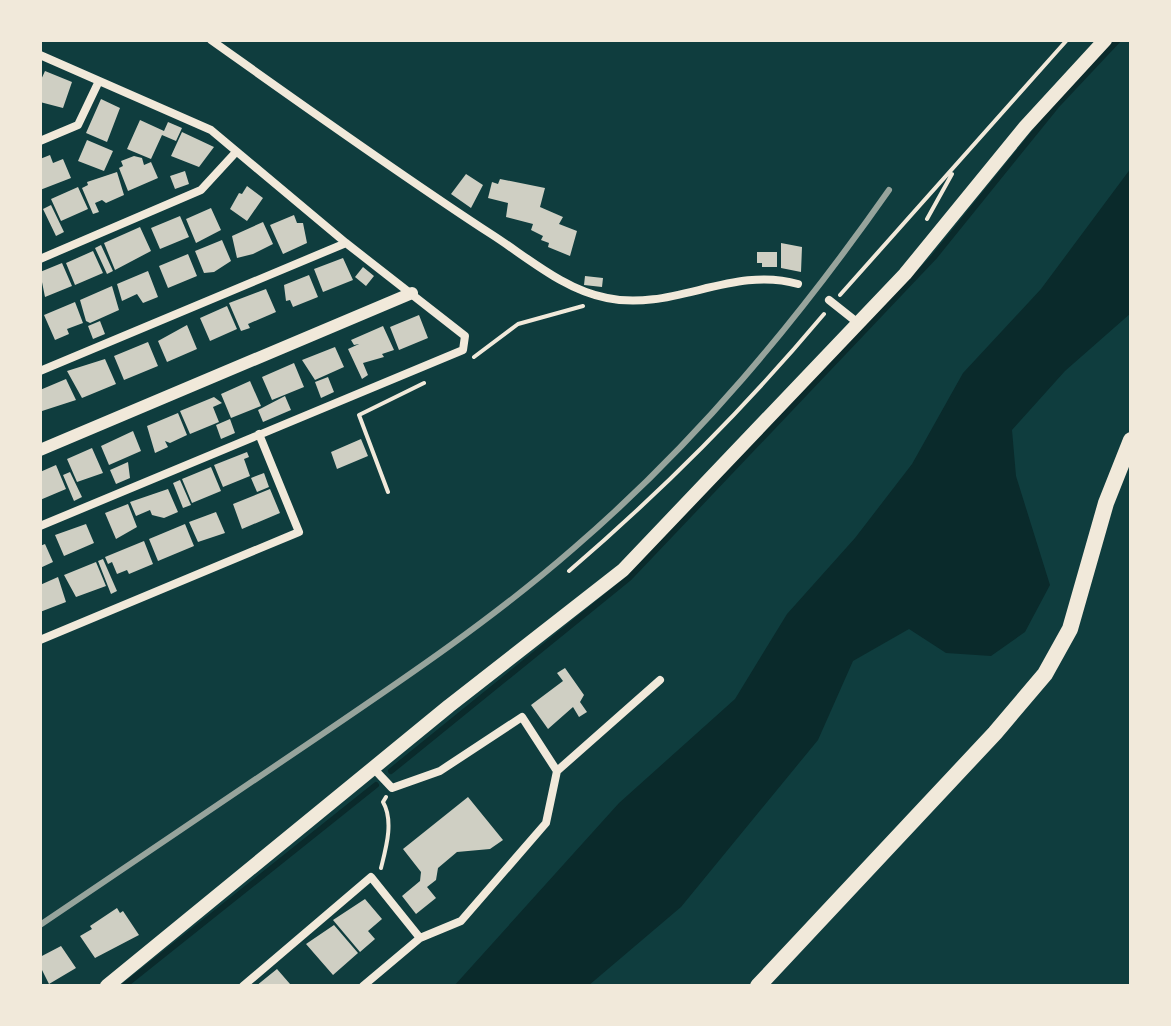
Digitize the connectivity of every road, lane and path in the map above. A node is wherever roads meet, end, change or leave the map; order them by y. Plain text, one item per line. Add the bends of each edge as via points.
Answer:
1 (211, 40) edge
2 (1067, 40) edge
3 (1105, 40) edge
4 (40, 55) edge
5 (99, 81) junction
6 (40, 141) edge
7 (236, 152) junction
8 (346, 243) junction
9 (40, 259) edge
10 (798, 284) dead end
11 (843, 292) dead end
12 (412, 293) junction
13 (609, 299) junction
14 (829, 300) dead end
15 (824, 314) dead end
16 (858, 323) junction
17 (468, 361) dead end
18 (40, 371) edge
19 (427, 381) dead end
20 (259, 434) junction
21 (1131, 440) edge
22 (40, 450) edge
23 (388, 492) dead end
24 (40, 526) edge
25 (569, 571) dead end
26 (40, 640) edge
27 (660, 680) dead end
28 (375, 770) junction
29 (557, 771) junction
30 (392, 788) junction
31 (371, 877) junction
32 (420, 938) junction
33 (107, 986) edge
34 (243, 986) edge
35 (363, 986) edge
36 (758, 986) edge

1 - 13 street via 572,287
2 - 11 path
3 - 16 main road
4 - 5 street
5 - 6 street via 78,125
5 - 7 street via 211,130
7 - 8 street
7 - 9 street via 201,190
8 - 12 street
8 - 18 street
10 - 13 street via 764,277 660,298
12 - 20 street via 465,336 463,350
12 - 22 street
13 - 17 path via 518,324
14 - 16 street
15 - 25 path via 646,505
16 - 28 main road via 623,570
19 - 23 path via 359,415
20 - 24 street
20 - 26 street via 299,532
21 - 36 main road via 1106,503 1070,629 1045,674
27 - 29 street
28 - 30 street
28 - 33 main road
29 - 30 street via 522,717 440,771
29 - 32 street via 546,823 461,921
30 - 31 path via 383,802 388,812 387,848 380,871
31 - 32 street
31 - 34 street
32 - 35 street

